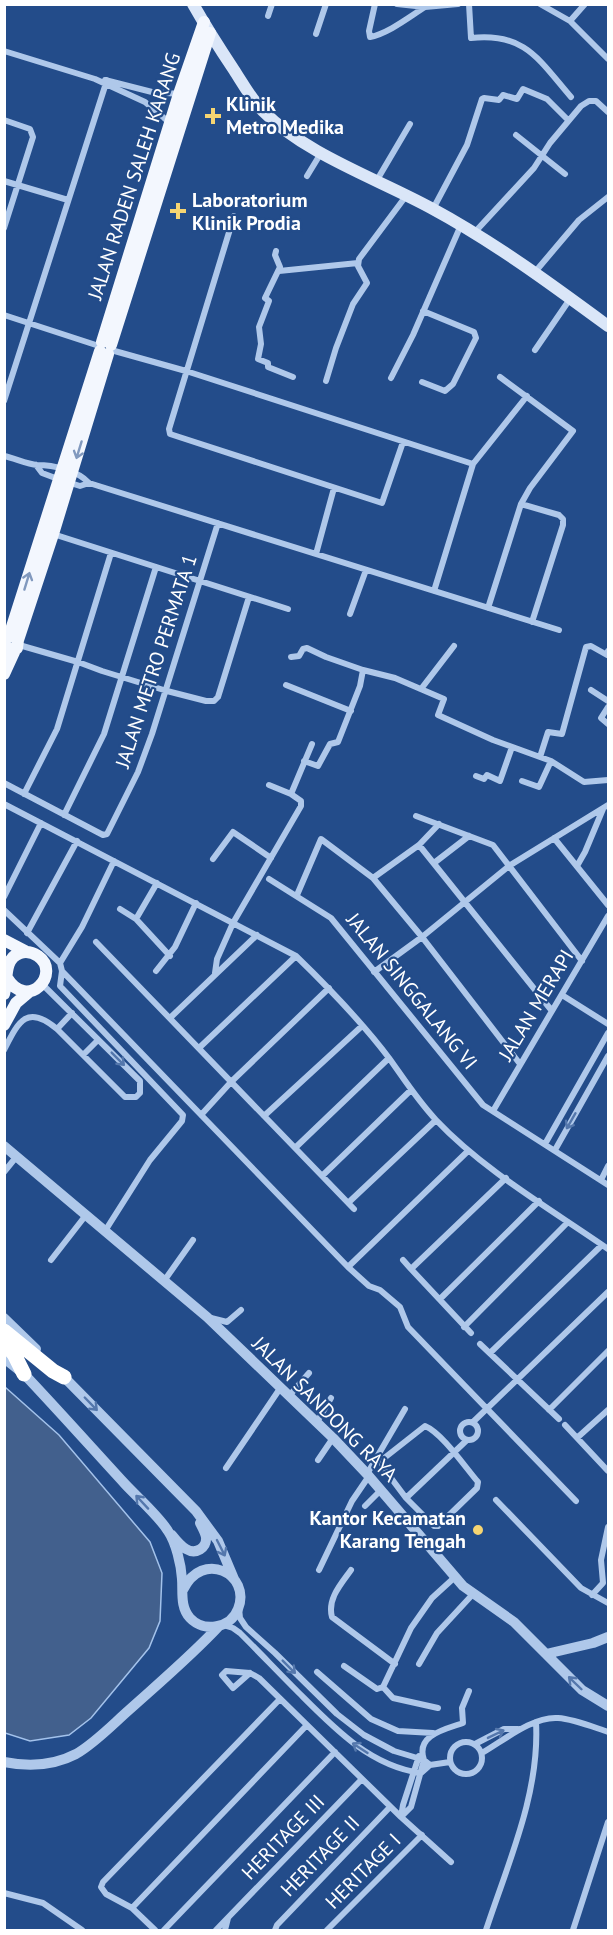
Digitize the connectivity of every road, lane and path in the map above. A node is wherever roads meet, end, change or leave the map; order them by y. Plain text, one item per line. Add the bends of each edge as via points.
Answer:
1 (193, 4) edge
2 (272, 4) edge
3 (326, 4) edge
4 (375, 4) edge
5 (397, 4) edge
6 (458, 4) edge
7 (469, 4) edge
8 (540, 4) edge
9 (585, 4) edge
10 (425, 6) edge
11 (268, 16) dead end
12 (570, 21) junction
13 (207, 28) junction
14 (316, 34) dead end
15 (4, 51) edge
16 (608, 56) edge
17 (106, 83) junction
18 (184, 95) junction
19 (571, 97) dead end
20 (609, 112) edge
21 (4, 120) edge
22 (568, 120) junction
23 (410, 124) dead end
24 (175, 125) junction
25 (516, 135) dead end
26 (321, 152) junction
27 (543, 155) junction
28 (565, 174) dead end
29 (307, 176) dead end
30 (377, 180) junction
31 (4, 181) edge
32 (19, 186) junction
33 (407, 195) junction
34 (609, 196) edge
35 (68, 200) junction
36 (433, 209) junction
37 (234, 216) dead end
38 (461, 224) junction
39 (4, 228) edge
40 (476, 232) junction
41 (276, 250) dead end
42 (358, 263) junction
43 (279, 271) junction
44 (535, 272) junction
45 (571, 298) junction
46 (423, 311) junction
47 (4, 315) edge
48 (29, 323) junction
49 (609, 326) edge
50 (105, 348) junction
51 (535, 350) dead end
52 (186, 371) junction
53 (293, 377) dead end
54 (500, 377) dead end
55 (391, 378) dead end
56 (326, 381) dead end
57 (422, 382) dead end
58 (527, 396) junction
59 (4, 401) edge
60 (403, 442) junction
61 (4, 456) edge
62 (474, 464) junction
63 (65, 476) junction
64 (89, 483) junction
65 (334, 488) junction
66 (521, 504) junction
67 (218, 523) junction
68 (53, 534) junction
69 (111, 553) junction
70 (316, 554) junction
71 (156, 567) junction
72 (366, 570) junction
73 (200, 581) junction
74 (434, 591) junction
75 (249, 597) junction
76 (488, 608) junction
77 (288, 609) dead end
78 (350, 614) dead end
79 (532, 622) junction
80 (559, 630) dead end
81 (10, 644) edge
82 (454, 646) dead end
83 (609, 651) edge
84 (291, 657) dead end
85 (78, 662) junction
86 (363, 670) junction
87 (4, 674) edge
88 (123, 677) junction
89 (286, 685) dead end
90 (421, 689) junction
91 (591, 690) dead end
92 (166, 691) junction
93 (609, 701) edge
94 (609, 707) edge
95 (351, 711) junction
96 (609, 724) edge
97 (312, 744) dead end
98 (512, 747) junction
99 (540, 756) junction
100 (304, 761) junction
101 (551, 761) junction
102 (477, 776) dead end
103 (609, 780) edge
104 (522, 781) dead end
105 (4, 783) edge
106 (269, 785) dead end
107 (24, 794) junction
108 (291, 794) junction
109 (4, 804) edge
110 (606, 807) edge
111 (64, 815) junction
112 (416, 816) dead end
113 (41, 823) junction
114 (439, 824) junction
115 (470, 836) junction
116 (554, 838) junction
117 (77, 841) junction
118 (418, 845) junction
119 (271, 858) junction
120 (213, 859) dead end
121 (114, 861) junction
122 (434, 863) junction
123 (509, 866) junction
124 (577, 866) junction
125 (373, 878) junction
126 (269, 879) dead end
127 (157, 883) junction
128 (297, 896) junction
129 (4, 897) edge
130 (466, 902) junction
131 (196, 903) junction
132 (609, 905) edge
133 (120, 909) dead end
134 (4, 910) edge
135 (609, 916) edge
136 (136, 919) junction
137 (233, 923) junction
138 (27, 933) junction
139 (257, 935) junction
140 (422, 937) junction
141 (4, 940) edge
142 (96, 942) dead end
143 (27, 952) junction
144 (170, 956) junction
145 (296, 956) junction
146 (582, 961) junction
147 (60, 963) junction
148 (6, 971) edge
149 (62, 971) junction
150 (156, 971) dead end
151 (374, 972) junction
152 (215, 973) junction
153 (42, 984) junction
154 (329, 988) junction
155 (29, 992) junction
156 (4, 994) edge
157 (562, 995) junction
158 (552, 1011) junction
159 (72, 1013) junction
160 (170, 1018) junction
161 (609, 1024) edge
162 (4, 1025) edge
163 (362, 1026) junction
164 (57, 1029) junction
165 (609, 1033) edge
166 (98, 1040) junction
167 (199, 1048) junction
168 (4, 1050) edge
169 (83, 1055) junction
170 (609, 1056) edge
171 (389, 1058) junction
172 (520, 1064) junction
173 (231, 1082) junction
174 (580, 1082) junction
175 (590, 1088) junction
176 (411, 1090) junction
177 (493, 1111) junction
178 (201, 1115) junction
179 (264, 1116) junction
180 (436, 1120) junction
181 (544, 1144) junction
182 (4, 1146) edge
183 (295, 1148) junction
184 (555, 1150) junction
185 (468, 1151) junction
186 (17, 1155) junction
187 (609, 1166) edge
188 (4, 1172) edge
189 (322, 1176) junction
190 (506, 1178) junction
191 (601, 1180) junction
192 (609, 1185) edge
193 (539, 1201) junction
194 (348, 1203) junction
195 (354, 1209) dead end
196 (86, 1214) junction
197 (568, 1222) junction
198 (105, 1231) junction
199 (193, 1240) dead end
200 (602, 1245) junction
201 (609, 1249) edge
202 (51, 1260) dead end
203 (403, 1260) dead end
204 (348, 1267) junction
205 (411, 1269) junction
206 (165, 1281) junction
207 (609, 1292) edge
208 (440, 1299) junction
209 (241, 1310) dead end
210 (207, 1317) junction
211 (4, 1318) edge
212 (464, 1327) junction
213 (4, 1331) edge
214 (471, 1333) dead end
215 (4, 1343) edge
216 (480, 1344) dead end
217 (609, 1351) edge
218 (490, 1352) junction
219 (4, 1358) edge
220 (309, 1373) dead end
221 (24, 1374) junction
222 (64, 1377) junction
223 (518, 1379) junction
224 (281, 1388) junction
225 (290, 1396) junction
226 (331, 1398) dead end
227 (486, 1408) junction
228 (405, 1409) dead end
229 (549, 1410) junction
230 (607, 1414) edge
231 (559, 1419) dead end
232 (317, 1422) junction
233 (473, 1422) junction
234 (565, 1425) dead end
235 (578, 1437) junction
236 (333, 1438) junction
237 (467, 1440) junction
238 (453, 1452) junction
239 (318, 1460) dead end
240 (226, 1468) dead end
241 (609, 1470) edge
242 (368, 1475) junction
243 (381, 1490) junction
244 (406, 1498) junction
245 (496, 1500) dead end
246 (576, 1501) dead end
247 (365, 1506) dead end
248 (196, 1511) junction
249 (609, 1527) edge
250 (169, 1531) junction
251 (319, 1570) dead end
252 (351, 1570) dead end
253 (455, 1577) junction
254 (234, 1580) junction
255 (183, 1590) junction
256 (473, 1594) junction
257 (592, 1595) junction
258 (609, 1603) edge
259 (239, 1608) junction
260 (196, 1623) junction
261 (221, 1625) junction
262 (609, 1637) edge
263 (198, 1649) junction
264 (275, 1653) junction
265 (546, 1654) junction
266 (267, 1660) junction
267 (395, 1664) junction
268 (419, 1664) dead end
269 (344, 1666) dead end
270 (317, 1672) dead end
271 (250, 1673) dead end
272 (383, 1687) junction
273 (469, 1691) dead end
274 (280, 1699) junction
275 (609, 1706) edge
276 (438, 1708) dead end
277 (536, 1722) junction
278 (307, 1725) junction
279 (518, 1729) junction
280 (609, 1732) edge
281 (433, 1733) junction
282 (475, 1744) junction
283 (335, 1752) junction
284 (482, 1753) junction
285 (421, 1757) junction
286 (4, 1762) edge
287 (450, 1762) junction
288 (430, 1765) junction
289 (413, 1772) junction
290 (421, 1773) junction
291 (362, 1779) junction
292 (390, 1806) junction
293 (401, 1817) junction
294 (609, 1822) edge
295 (422, 1835) junction
296 (451, 1862) dead end
297 (4, 1893) edge
298 (132, 1908) junction
299 (228, 1918) junction
300 (82, 1930) edge
301 (155, 1930) edge
302 (164, 1930) edge
303 (216, 1930) edge
304 (225, 1930) edge
305 (275, 1930) edge
306 (327, 1930) edge
307 (486, 1930) edge
308 (573, 1930) edge

1 - 13 main road
2 - 11 street
3 - 14 street
4 - 10 street via 370,37
5 - 10 street
6 - 10 street
7 - 19 street via 471,38 501,37 533,53
8 - 12 street
9 - 12 street
12 - 16 street
13 - 18 main road, JALAN RADEN SALEH KARANG
13 - 26 main road via 262,110
15 - 17 street
17 - 18 street
17 - 24 street via 145,102
17 - 35 street
18 - 24 main road, JALAN RADEN SALEH KARANG
20 - 22 street via 596,101 589,101
21 - 32 street via 33,131
22 - 27 street
22 - 36 street via 547,99 523,89 517,99 503,95 498,100 484,98 467,145
23 - 30 street
24 - 50 main road, JALAN RADEN SALEH KARANG
25 - 27 street
26 - 29 street
26 - 30 main road
27 - 28 street
27 - 40 street
30 - 33 main road
31 - 32 street
32 - 35 street
32 - 39 street
33 - 36 main road
33 - 42 street
34 - 44 street via 579,220
35 - 48 street
36 - 38 main road
37 - 52 street
38 - 40 main road
38 - 46 street
40 - 44 main road
41 - 43 street
42 - 43 street
42 - 56 street via 367,285 353,304
43 - 53 street via 265,298 268,301 259,327 258,359
44 - 45 main road
45 - 49 main road
45 - 51 street
46 - 55 street
46 - 57 street via 474,332 476,338 453,384 445,391
47 - 48 street
48 - 50 street
48 - 59 street
50 - 52 street
50 - 63 main road, JALAN RADEN SALEH KARANG
52 - 60 street
52 - 65 street via 170,434
54 - 58 street
58 - 62 street
58 - 66 street via 573,431
60 - 62 street
60 - 65 street via 382,503
61 - 63 street via 36,465 42,473
62 - 74 street
63 - 64 street via 83,476
63 - 64 street via 80,486
63 - 68 main road, JALAN RADEN SALEH KARANG
81 -> 63 main road, JALAN RADEN SALEH KARANG
64 - 67 street
65 - 70 street
66 - 76 street
66 - 79 street via 563,519
67 - 70 street
67 - 73 street, JALAN METRO PERMATA 1
68 - 69 street
68 - 81 main road, JALAN RADEN SALEH KARANG
69 - 71 street
69 - 85 street
70 - 72 street
71 - 73 street
71 - 88 street
72 - 74 street
72 - 78 street
73 - 75 street
73 - 92 street, JALAN METRO PERMATA 1
74 - 76 street
75 - 77 street
75 - 92 street via 218,697 206,701
76 - 79 street
79 - 80 street
81 - 85 street
81 - 87 main road, JALAN RADEN SALEH KARANG
82 - 90 street
83 - 99 street via 607,655 586,647 562,734 548,732
84 - 86 street via 307,648
85 - 88 street
85 - 107 street via 57,729
86 - 90 street
86 - 95 street
88 - 92 street
88 - 111 street via 104,734
89 - 95 street
90 - 98 street via 444,699 438,715
91 - 93 street
92 - 111 street, JALAN METRO PERMATA 1 via 138,772 106,834
94 - 96 street via 601,718
95 - 100 street via 338,742 330,744 318,766
97 - 100 street
98 - 99 street
98 - 102 street via 500,781 487,775 484,779
99 - 101 street
100 - 108 street
101 - 103 street via 584,782
101 - 104 street via 539,787
105 - 107 street, JALAN METRO PERMATA 1
106 - 108 street
107 - 111 street, JALAN METRO PERMATA 1
108 - 119 street via 301,801 301,806
109 - 113 street
110 - 116 street
110 - 124 street
112 - 114 street
113 - 117 street
113 - 129 street
114 - 115 street
114 - 118 street
115 - 122 street
115 - 123 street via 493,845
116 - 123 street
116 - 124 street
117 - 121 street
117 - 138 street
118 - 122 street
118 - 125 street
119 - 120 street via 233,832
119 - 137 street
121 - 127 street
121 - 147 street
122 - 130 street
123 - 130 street
123 - 146 street
124 - 132 street
125 - 128 street via 321,838
125 - 140 street
126 - 128 street, JALAN SINGGALANG VI
127 - 131 street
127 - 136 street
128 - 151 street, JALAN SINGGALANG VI via 331,918
130 - 140 street
130 - 158 street
131 - 137 street
131 - 144 street
133 - 136 street
134 - 138 street
135 - 146 street, JALAN MERAPI
136 - 144 street
137 - 139 street
137 - 152 street
138 - 147 street
139 - 145 street
139 - 152 street
140 - 151 street
140 - 172 street
141 - 143 main road
142 - 160 street
143 - 148 main road via 10,960
143 - 153 main road via 36,954 46,967
144 - 150 street
145 - 154 street
145 - 167 street
146 - 157 street, JALAN MERAPI
147 - 149 street
148 - 155 main road via 12,986
148 - 156 main road
149 - 178 street
149 - 198 street via 60,986 183,1117
151 - 177 street, JALAN SINGGALANG VI via 483,1105
152 - 160 street
153 - 155 main road
153 - 159 street
154 - 163 street
154 - 173 street
155 - 162 main road via 16,1003
157 - 158 street, JALAN MERAPI
157 - 161 street
158 - 172 street, JALAN MERAPI
159 - 164 street
159 - 166 street
160 - 167 street
163 - 171 street
163 - 179 street
164 - 168 street via 48,1021 27,1017 19,1021
164 - 169 street
165 - 174 street
166 - 169 street
166 -> 169 street via 140,1081 136,1097 124,1097
167 - 173 street
170 - 175 street
171 - 176 street
171 - 183 street
172 - 177 street, JALAN MERAPI
173 - 178 street
173 - 179 street
174 - 175 street
174 - 181 street
175 -> 184 street
176 - 180 street
176 - 189 street
177 - 181 street, JALAN SINGGALANG VI
178 - 204 street
179 - 183 street
180 - 185 street
180 - 194 street
181 - 184 street, JALAN SINGGALANG VI
182 - 186 street, JALAN SANDONG RAYA
183 - 189 street
184 - 191 street, JALAN SINGGALANG VI
185 - 190 street
185 - 204 street
186 - 188 street
186 - 196 street, JALAN SANDONG RAYA
187 - 191 street
189 - 194 street
190 - 193 street
190 - 205 street
191 - 192 street, JALAN SINGGALANG VI
193 - 197 street
193 - 208 street
194 - 195 street
196 - 198 street, JALAN SANDONG RAYA
196 - 202 street
197 - 200 street
197 - 212 street
198 - 206 street, JALAN SANDONG RAYA
199 - 206 street
200 - 201 street
200 - 218 street
203 - 205 street
204 - 227 street via 400,1307 408,1327
205 - 208 street
206 - 210 street, JALAN SANDONG RAYA
207 - 223 street
208 - 212 street
209 - 210 street via 227,1322
210 - 224 street, JALAN SANDONG RAYA
211 - 222 street
212 - 214 street
213 - 222 highway
215 - 221 highway
216 - 218 street
217 - 229 street
218 - 223 street
219 - 221 street
220 - 225 street
250 -> 221 street
222 -> 248 street
223 - 227 street
223 - 229 street
224 - 225 street, JALAN SANDONG RAYA
224 - 240 street
225 - 232 street, JALAN SANDONG RAYA
226 - 232 street
227 - 233 street
227 - 246 street
228 - 242 street
229 - 231 street
230 - 235 street
232 - 236 street, JALAN SANDONG RAYA
233 - 237 street via 479,1431 477,1437
233 - 237 street via 461,1428 460,1433
234 - 235 street
235 - 241 street
236 - 239 street
236 - 242 street, JALAN SANDONG RAYA
237 - 238 street
238 - 244 street
238 - 244 street via 425,1426 384,1459 382,1466
238 - 244 street via 478,1482 477,1488 438,1527
242 - 243 street, JALAN SANDONG RAYA
242 - 251 street
243 - 247 street
243 - 253 street, JALAN SANDONG RAYA
245 - 257 street
248 - 250 street via 206,1535 203,1548 189,1551
248 -> 254 street via 218,1541
249 - 257 street via 601,1560 603,1583
250 - 255 street
252 - 267 street via 334,1595 332,1617
253 - 256 street, JALAN SANDONG RAYA
253 - 267 street via 432,1598 411,1628
254 - 255 street via 226,1572 205,1569 195,1573
254 - 259 street via 240,1593
255 - 260 street via 184,1609
256 - 265 street, JALAN SANDONG RAYA via 514,1622
256 - 268 street via 437,1633
257 - 258 street
259 - 261 street
259 - 264 street via 246,1627
260 - 261 street via 207,1627
260 - 263 street via 200,1633
261 - 263 street
261 - 266 street via 237,1630
262 - 265 street
263 - 286 street via 76,1754 36,1766
264 - 266 street
264 -> 285 street via 355,1728 394,1751
275 -> 265 street, JALAN SANDONG RAYA via 582,1690
289 -> 266 street via 357,1747
267 - 272 street
269 - 272 street via 377,1689
270 - 281 street via 371,1719 398,1731
271 - 274 street
272 - 276 street via 393,1698
273 - 281 street via 462,1708 463,1723
274 - 278 street
274 - 298 street via 103,1882 101,1887 106,1894
277 - 279 street
277 - 280 street via 557,1718
277 - 307 street via 537,1761
278 - 283 street
278 - 298 street
282 -> 279 street via 504,1729
279 - 284 street
281 - 285 street
282 - 284 street
282 - 287 street via 460,1742 450,1754
283 - 291 street
283 - 302 street
284 - 287 street via 479,1767 466,1774 459,1773
285 - 288 street
285 - 289 street
285 - 290 street
287 - 288 street
288 - 290 street
289 - 290 street
289 - 293 street
290 - 293 street via 411,1807
291 - 292 street
291 - 299 street, HERITAGE III
292 - 293 street
292 - 305 street, HERITAGE II
293 - 295 street
294 - 308 street
295 - 296 street
295 - 306 street, HERITAGE I
297 - 300 street via 43,1903
298 - 301 street
299 - 303 street, HERITAGE III
299 - 304 street, HERITAGE III

